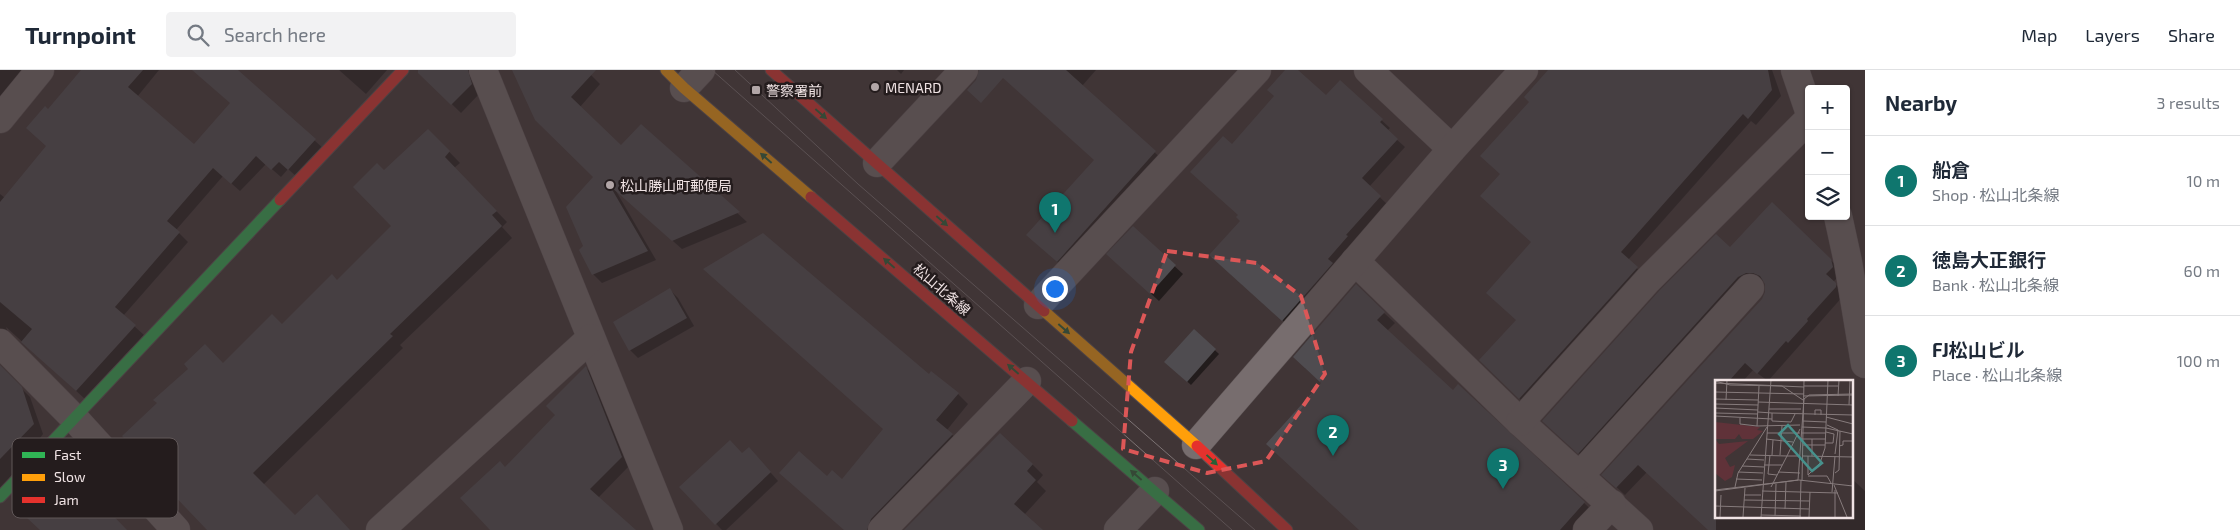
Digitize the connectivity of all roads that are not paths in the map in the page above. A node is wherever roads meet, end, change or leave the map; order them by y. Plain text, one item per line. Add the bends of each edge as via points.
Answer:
1 (40, 70) edge
2 (403, 70) edge
3 (483, 70) edge
4 (771, 70) edge
5 (964, 70) edge
6 (1257, 70) edge
7 (1368, 70) edge
8 (1524, 70) edge
9 (1795, 70) edge
10 (683, 76) edge
11 (1805, 99) edge
12 (0, 119) edge
13 (1805, 123) edge
14 (1452, 149) junction
15 (877, 164) junction
16 (1840, 220) edge
17 (1856, 253) edge
18 (1355, 261) junction
19 (1750, 288) dead end
20 (1038, 305) junction
21 (591, 338) junction
22 (0, 343) edge
23 (1865, 364) edge
24 (1027, 381) junction
25 (75, 419) junction
26 (1520, 422) junction
27 (57, 438) edge
28 (92, 438) edge
29 (1196, 445) junction
30 (1580, 475) junction
31 (12, 485) edge
32 (1155, 491) junction
33 (0, 498) edge
34 (1612, 504) junction
35 (165, 518) edge
36 (176, 530) edge
37 (380, 530) edge
38 (669, 530) edge
39 (882, 530) edge
40 (1118, 530) edge
41 (1199, 530) edge
42 (1287, 530) edge
43 (1587, 530) edge
44 (1640, 530) edge

1 - 12 street
2 - 25 main road
3 - 21 street
4 -> 15 main road
5 - 15 street
6 - 20 street
7 - 14 street
8 - 14 street
9 - 11 street
24 -> 10 main road, 松山北条線
13 - 26 street via 1648,280
14 - 18 street
15 -> 20 main road
16 - 17 street
17 - 23 street
18 - 26 street
18 - 29 street
19 - 30 street
20 -> 29 main road
21 - 37 street
21 - 38 street
22 - 25 street
32 -> 24 main road, 松山北条線
24 - 39 street
25 - 27 main road
25 - 28 street
26 - 30 street
29 -> 42 main road
30 - 34 street
31 - 33 main road
32 - 40 street
32 - 41 main road, 松山北条線
34 - 43 street
34 - 44 street
35 - 36 street

